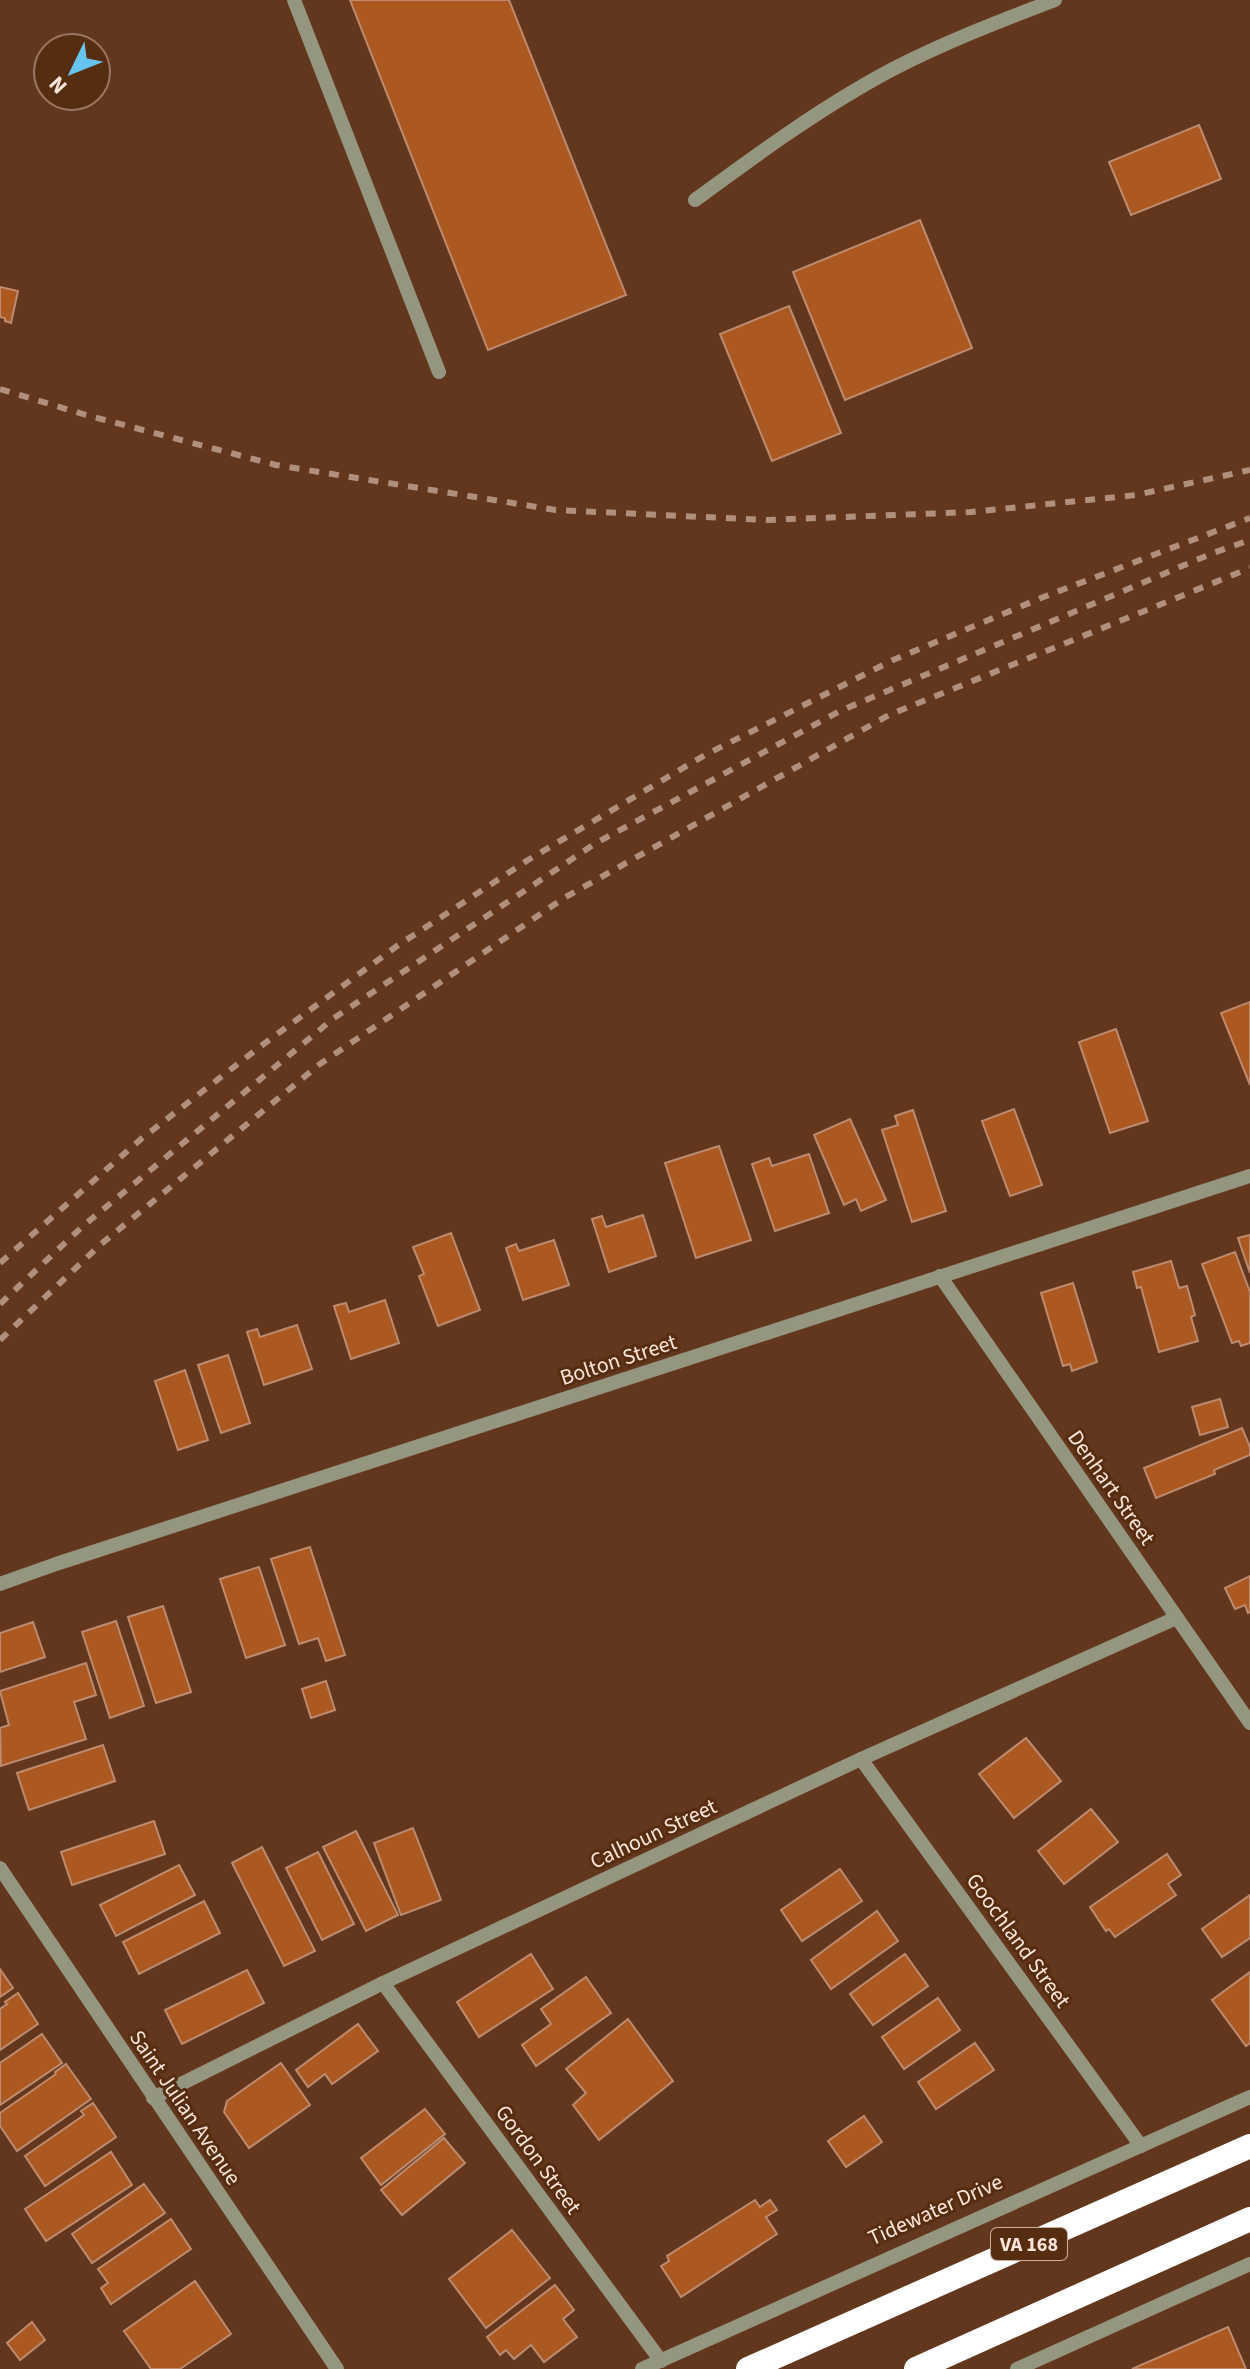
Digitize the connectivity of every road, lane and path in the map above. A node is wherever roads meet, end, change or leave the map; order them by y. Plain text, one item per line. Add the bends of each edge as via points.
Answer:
1 (294, 0) edge
2 (1055, 0) edge
3 (695, 200) dead end
4 (439, 372) dead end
5 (1250, 1176) edge
6 (940, 1276) junction
7 (0, 1584) edge
8 (1176, 1618) junction
9 (1250, 1723) edge
10 (861, 1759) junction
11 (0, 1868) edge
12 (383, 1983) junction
13 (1250, 2097) edge
14 (153, 2098) junction
15 (1141, 2146) junction
16 (1250, 2146) edge
17 (1250, 2219) edge
18 (1250, 2264) edge
19 (661, 2361) junction
20 (337, 2369) edge
21 (642, 2369) edge
22 (748, 2369) edge
23 (916, 2369) edge
24 (1017, 2369) edge

1 - 4 street
2 - 3 street via 968,32 891,70 790,131
5 - 6 street, Bolton Street
6 - 7 street, Bolton Street
6 - 8 street, Denhart Street
8 - 9 street, Denhart Street
8 - 10 street, Calhoun Street
10 - 12 street, Calhoun Street
10 - 15 street, Goochland Street
11 - 14 street, Saint Julian Avenue
12 - 14 street, Calhoun Street
12 - 19 street, Gordon Street
13 - 15 street, Tidewater Drive
14 - 20 street, Saint Julian Avenue
15 - 19 street, Tidewater Drive
16 - 22 highway, VA 168
17 - 23 highway
18 - 24 street
19 - 21 street, Tidewater Drive

